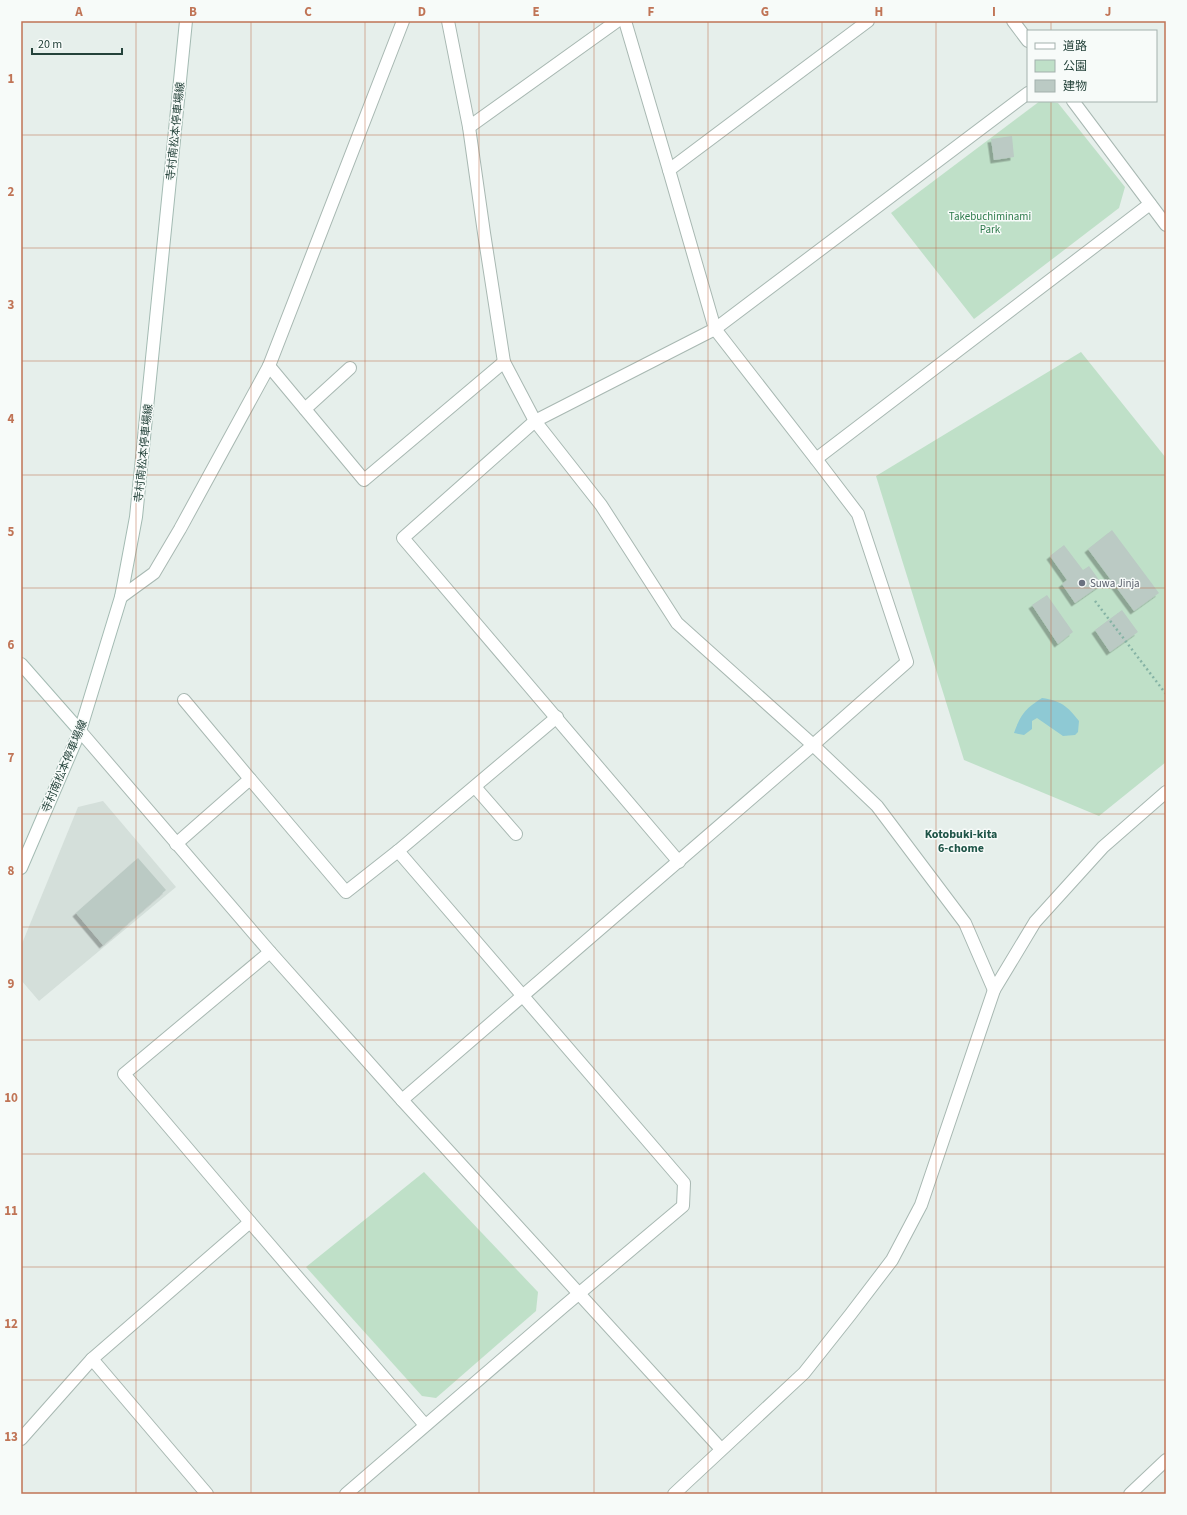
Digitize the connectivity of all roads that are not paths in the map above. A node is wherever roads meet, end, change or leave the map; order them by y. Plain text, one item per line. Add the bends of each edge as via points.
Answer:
1 (186, 21) edge
2 (403, 21) edge
3 (448, 21) edge
4 (618, 21) edge
5 (625, 21) edge
6 (868, 21) edge
7 (1012, 21) edge
8 (1027, 40) edge
9 (1027, 94) edge
10 (1074, 102) edge
11 (470, 127) junction
12 (669, 170) junction
13 (1150, 204) junction
14 (1166, 225) edge
15 (715, 329) junction
16 (504, 362) junction
17 (269, 366) junction
18 (350, 368) dead end
19 (305, 409) junction
20 (535, 421) junction
21 (816, 459) junction
22 (121, 597) junction
23 (21, 664) edge
24 (184, 700) dead end
25 (556, 717) junction
26 (80, 731) junction
27 (813, 745) junction
28 (250, 779) junction
29 (474, 787) junction
30 (1166, 792) edge
31 (516, 834) dead end
32 (176, 844) junction
33 (398, 851) junction
34 (679, 862) junction
35 (21, 868) edge
36 (270, 952) junction
37 (994, 990) junction
38 (524, 995) junction
39 (402, 1100) junction
40 (250, 1222) junction
41 (579, 1293) junction
42 (92, 1359) junction
43 (425, 1425) junction
44 (21, 1439) edge
45 (721, 1449) junction
46 (1166, 1460) edge
47 (207, 1494) edge
48 (346, 1494) edge
49 (674, 1494) edge
50 (1130, 1494) edge

1 - 22 street, 寺村南松本停車場線 via 136,517
2 - 17 street
3 - 11 street
4 - 11 street
5 - 12 street
6 - 12 street
7 - 8 street
9 - 15 street
10 - 13 street
11 - 16 street
12 - 15 street
13 - 14 street
13 - 21 street
15 - 20 street
15 - 21 street
16 - 19 street via 364,480
16 - 20 street
17 - 19 street
17 - 22 street via 154,573
18 - 19 street
20 - 25 street via 403,538
20 - 27 street via 601,505 677,623
21 - 27 street via 858,514 907,662
22 - 26 street, 寺村南松本停車場線
23 - 26 street
24 - 28 street
25 - 29 street
25 - 34 street
26 - 32 street
26 - 35 street, 寺村南松本停車場線
27 - 34 street
27 - 37 street via 878,806 965,923
28 - 32 street
28 - 33 street via 346,892
29 - 31 street
29 - 33 street
30 - 37 street via 1103,847 1035,922
32 - 36 street
33 - 38 street
34 - 38 street
36 - 39 street
36 - 40 street via 124,1074
37 - 45 street via 921,1205 892,1260 804,1373
38 - 39 street
38 - 41 street via 684,1184 683,1206
39 - 41 street
40 - 42 street
40 - 43 street
41 - 43 street
41 - 45 street
42 - 44 street
42 - 47 street
43 - 48 street
45 - 49 street
46 - 50 street

